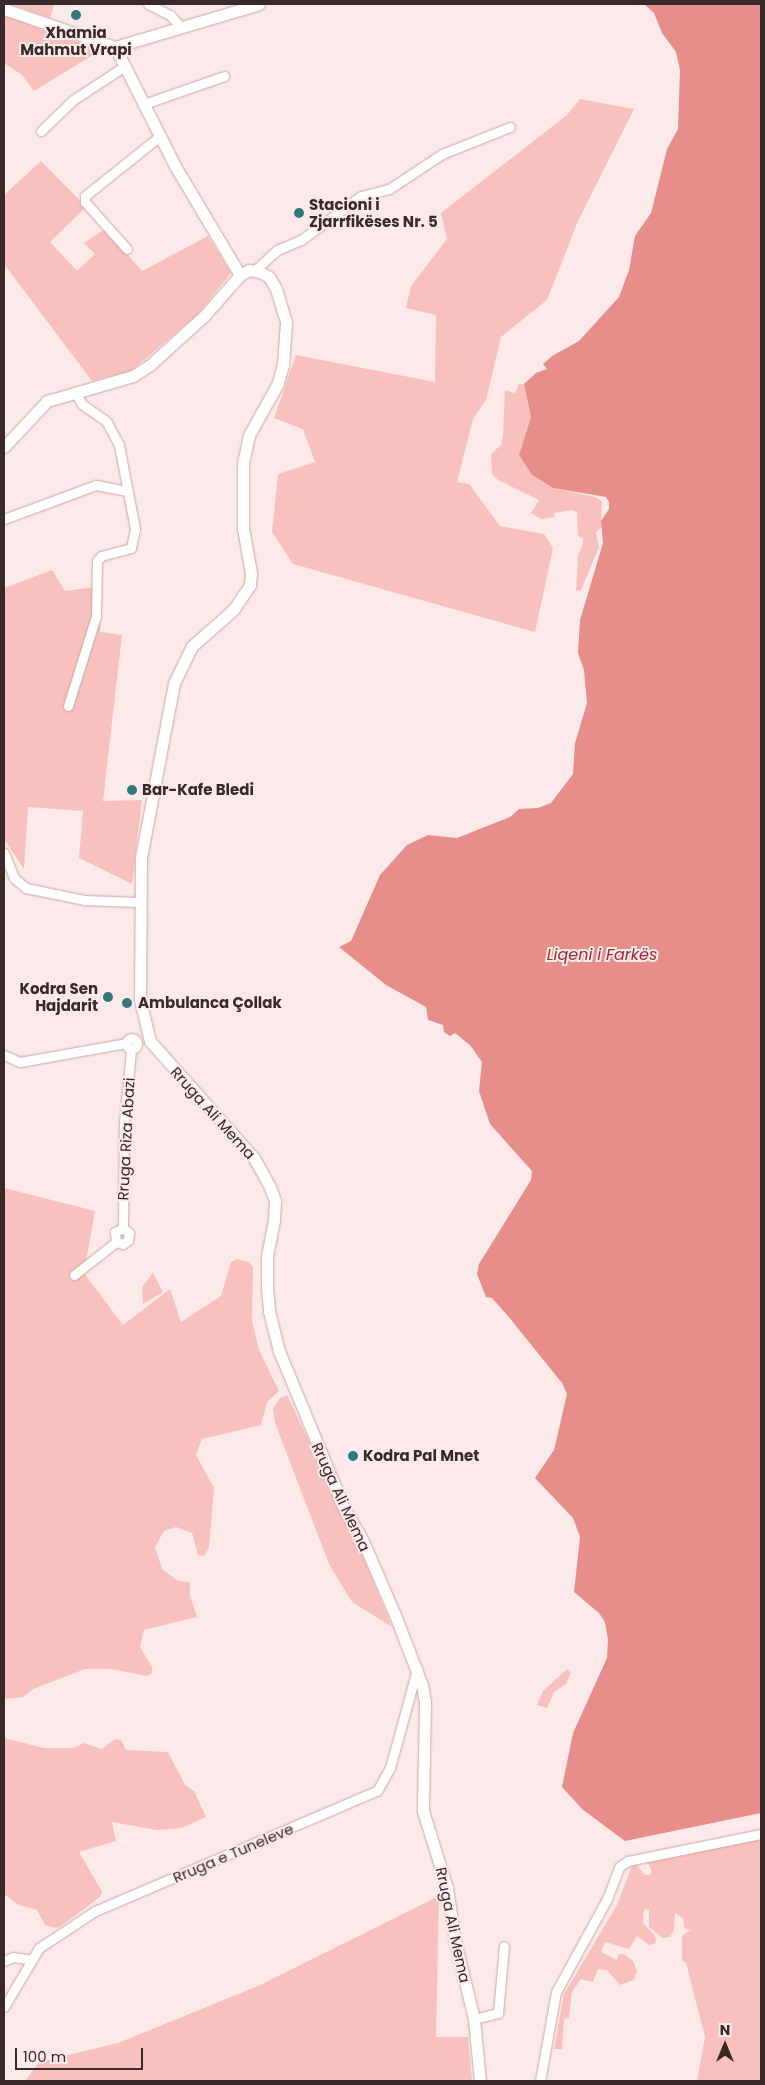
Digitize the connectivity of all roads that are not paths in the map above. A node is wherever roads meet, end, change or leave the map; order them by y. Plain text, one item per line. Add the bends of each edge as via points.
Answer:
1 (259, 4) edge
2 (152, 5) edge
3 (4, 9) edge
4 (180, 26) junction
5 (115, 47) junction
6 (125, 66) junction
7 (224, 76) dead end
8 (144, 104) junction
9 (510, 127) dead end
10 (41, 131) dead end
11 (160, 136) junction
12 (127, 249) dead end
13 (255, 270) junction
14 (240, 276) junction
15 (75, 392) junction
16 (4, 447) edge
17 (127, 491) junction
18 (4, 519) edge
19 (68, 706) dead end
20 (4, 853) edge
21 (138, 902) junction
22 (148, 1034) junction
23 (129, 1046) junction
24 (4, 1056) edge
25 (74, 1275) dead end
26 (417, 1669) junction
27 (761, 1834) edge
28 (504, 1946) dead end
29 (31, 1960) junction
30 (4, 1961) edge
31 (4, 2007) edge
32 (474, 2019) junction
33 (480, 2081) edge
34 (540, 2081) edge

1 - 4 street
2 - 4 street
3 - 5 street
4 - 5 street
5 - 6 street
6 - 8 street
6 - 10 street via 73,100
7 - 8 street
8 - 11 street
9 - 13 street via 442,154 389,189 361,196 301,240 276,250
11 - 12 street via 85,196 85,202
11 - 14 street
13 - 14 street
13 - 21 street, Rruga Ali Mema via 269,277 286,322 284,365 245,446 243,528 250,584 234,609 192,646 178,670 146,821
14 - 15 street via 205,315 139,373
15 - 16 street via 58,396 39,407
15 - 17 street via 82,404 99,414 113,430 124,458
17 - 18 street via 96,485
17 - 19 street via 135,529 133,546 101,556 97,561 96,616
20 - 21 street via 14,878 26,888 84,900
21 - 22 street, Rruga Ali Mema via 140,1000
22 - 23 street via 136,1041 136,1047
22 - 26 street, Rruga Ali Mema via 190,1089 254,1158 270,1187 275,1211 267,1256 268,1295 279,1351 344,1508 362,1539
23 - 24 street via 20,1062
23 - 25 street, Rruga Riza Abazi via 123,1228 129,1233 128,1240 122,1244 116,1242
26 - 29 street, Rruga e Tuneleve via 390,1768 378,1791 95,1911 57,1935
26 - 32 street, Rruga Ali Mema via 425,1702 423,1811 447,1888 455,1941
27 - 34 street via 628,1861 619,1867 607,1899 556,1992
28 - 32 street via 498,2013
29 - 30 street via 13,1957
29 - 31 street, Rruga e Tuneleve
32 - 33 street, Rruga Ali Mema

